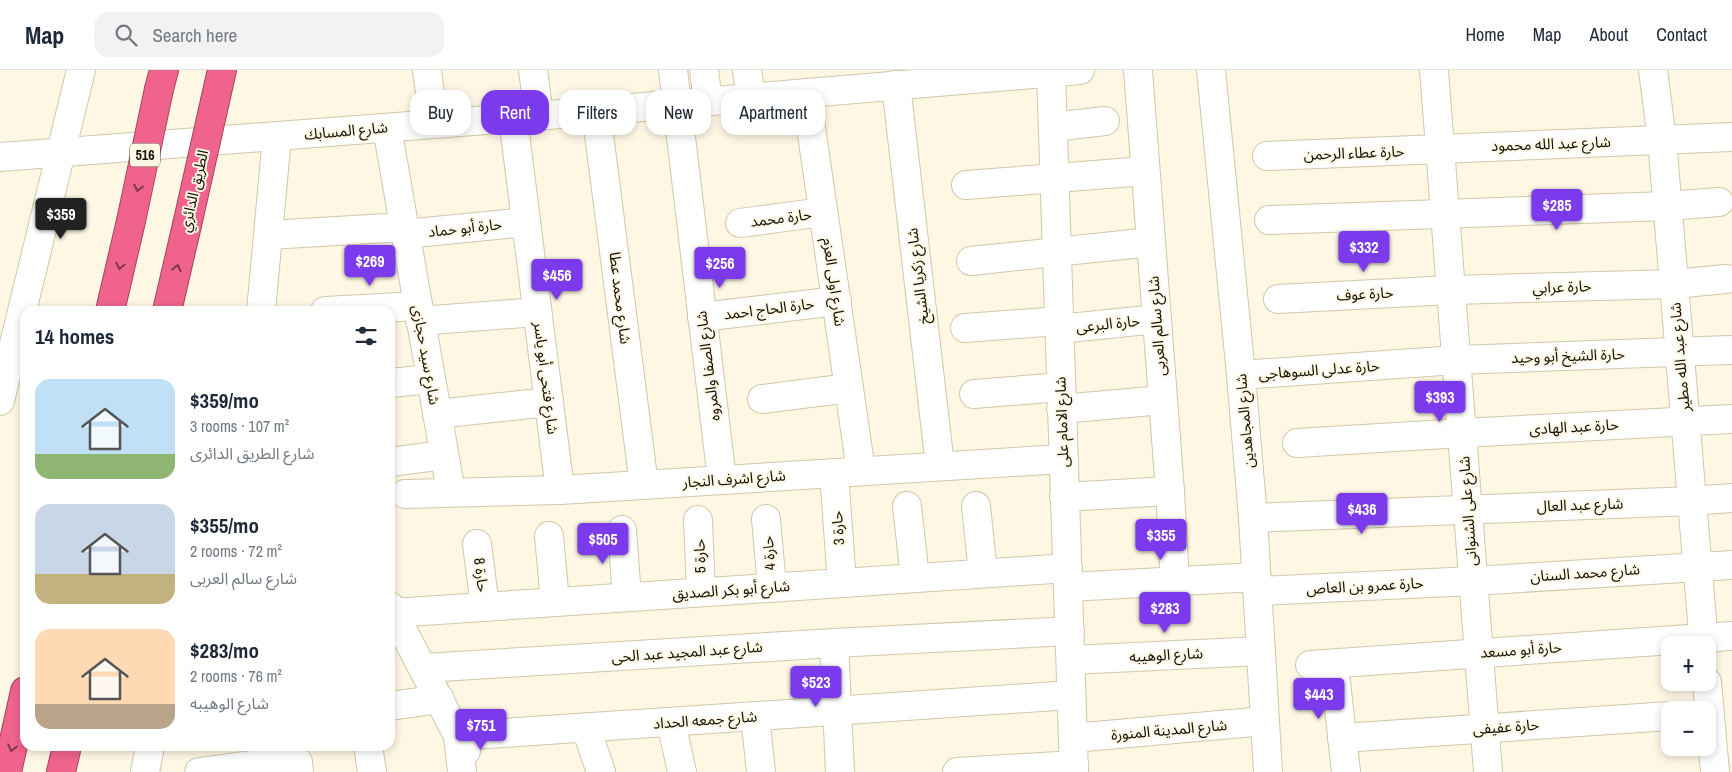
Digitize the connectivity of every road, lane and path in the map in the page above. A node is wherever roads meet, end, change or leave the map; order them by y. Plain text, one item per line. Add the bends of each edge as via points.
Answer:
1 (81, 70) edge
2 (222, 70) edge
3 (427, 70) edge
4 (533, 70) edge
5 (673, 70) edge
6 (704, 70) edge
7 (747, 70) edge
8 (1080, 70) edge
9 (1138, 70) edge
10 (1212, 70) edge
11 (1434, 70) edge
12 (1653, 70) edge
13 (1051, 72) junction
14 (1012, 73) edge
15 (938, 76) edge
16 (161, 79) edge
17 (896, 85) junction
18 (430, 90) edge
19 (530, 90) edge
20 (675, 90) edge
21 (707, 90) edge
22 (750, 90) edge
23 (825, 91) edge
24 (1105, 121) dead end
25 (410, 126) edge
26 (1053, 127) junction
27 (386, 128) junction
28 (526, 135) edge
29 (599, 135) edge
30 (681, 135) edge
31 (812, 135) edge
32 (277, 137) junction
33 (1732, 137) edge
34 (1662, 140) junction
35 (1440, 149) junction
36 (60, 152) junction
37 (1267, 156) dead end
38 (0, 157) edge
39 (1146, 171) junction
40 (1054, 179) junction
41 (966, 186) dead end
42 (1719, 202) dead end
43 (1667, 206) junction
44 (823, 212) junction
45 (1446, 213) junction
46 (1269, 220) dead end
47 (526, 222) junction
48 (740, 223) dead end
49 (404, 230) junction
50 (269, 235) junction
51 (1151, 242) junction
52 (1057, 252) junction
53 (971, 261) dead end
54 (1726, 279) dead end
55 (1674, 284) junction
56 (1451, 290) junction
57 (1278, 299) dead end
58 (836, 301) junction
59 (23, 306) edge
60 (111, 306) edge
61 (168, 306) edge
62 (262, 306) edge
63 (395, 312) edge
64 (537, 312) junction
65 (419, 313) junction
66 (702, 317) junction
67 (20, 318) edge
68 (1157, 319) junction
69 (1059, 325) junction
70 (965, 328) dead end
71 (1729, 350) dead end
72 (1679, 352) junction
73 (1456, 360) junction
74 (1241, 375) junction
75 (430, 379) junction
76 (395, 382) edge
77 (849, 388) junction
78 (974, 394) dead end
79 (1061, 398) junction
80 (762, 399) dead end
81 (1163, 400) junction
82 (0, 401) edge
83 (549, 402) junction
84 (437, 414) junction
85 (1732, 419) edge
86 (1685, 422) junction
87 (1462, 433) junction
88 (1297, 443) dead end
89 (444, 456) junction
90 (1063, 458) junction
91 (395, 461) edge
92 (940, 466) junction
93 (861, 471) junction
94 (834, 473) junction
95 (722, 480) junction
96 (644, 485) junction
97 (560, 490) junction
98 (1170, 491) junction
99 (451, 492) junction
100 (405, 494) dead end
101 (1064, 497) junction
102 (1732, 498) edge
103 (1692, 501) junction
104 (907, 506) dead end
105 (976, 506) dead end
106 (1468, 510) junction
107 (766, 518) dead end
108 (1253, 518) junction
109 (698, 520) dead end
110 (622, 530) dead end
111 (549, 536) dead end
112 (477, 544) dead end
113 (1732, 565) edge
114 (1697, 566) junction
115 (983, 573) junction
116 (915, 578) junction
117 (1068, 578) junction
118 (1473, 581) junction
119 (1175, 582) junction
120 (842, 583) junction
121 (1257, 584) junction
122 (772, 587) junction
123 (701, 592) junction
124 (627, 597) junction
125 (555, 602) junction
126 (485, 607) junction
127 (395, 610) edge
128 (395, 615) edge
129 (1070, 631) junction
130 (1704, 636) edge
131 (1732, 636) edge
132 (1716, 639) edge
133 (834, 643) junction
134 (1661, 643) edge
135 (1261, 651) junction
136 (1479, 653) junction
137 (1071, 660) junction
138 (424, 668) junction
139 (1071, 695) junction
140 (440, 699) junction
141 (395, 705) edge
142 (837, 711) junction
143 (20, 714) edge
144 (755, 716) junction
145 (1661, 717) edge
146 (1265, 721) junction
147 (671, 722) junction
148 (586, 728) junction
149 (1485, 728) junction
150 (458, 736) junction
151 (1342, 738) junction
152 (66, 751) edge
153 (369, 751) edge
154 (1715, 756) edge
155 (1074, 758) edge
156 (215, 771) edge
157 (7, 772) edge
158 (61, 772) edge
159 (299, 772) edge
160 (372, 772) edge
161 (462, 772) edge
162 (477, 772) edge
163 (601, 772) edge
164 (682, 772) edge
165 (761, 772) edge
166 (840, 772) edge
167 (957, 772) edge
168 (1268, 772) edge
169 (1346, 772) edge
170 (1488, 772) edge
171 (1715, 772) edge

1 - 36 street
61 -> 2 highway, الطريق الدائري, bridge
3 - 18 street
4 - 19 street, شارع فتحى أبو ياسر
5 - 20 street, شارع الصفا والمروه
6 - 21 street
7 - 22 street
8 - 13 street, شارع المسابك
9 - 39 street, شارع سالم العربى
10 - 74 street, شارع المجاهدين
11 - 35 street, شارع على الشنوانى
12 - 34 street, شارع عبد الله مطير
13 - 14 street, شارع المسابك
13 - 26 street, شارع الامام على
14 - 15 street, شارع المسابك
15 - 17 street, شارع المسابك
16 -> 60 highway, 516, bridge
17 - 23 street, شارع المسابك
17 - 92 street, شارع زكريا الشيخ
24 - 26 street
25 - 27 street, شارع المسابك
26 - 40 street, شارع الامام على
27 - 32 street, شارع المسابك
27 - 49 street, شارع سيد حجازى
28 - 47 street, شارع فتحى أبو ياسر
29 - 96 street, شارع محمد عطا
30 - 66 street, شارع الصفا والمروه
31 - 44 street, شارع اولى العزم
32 - 36 street, شارع المسابك
32 - 50 street
33 - 34 street, شارع عبد الله محمود
34 - 35 street, شارع عبد الله محمود
34 - 43 street, شارع عبد الله مطير
35 - 37 street, حارة عطاء الرحمن
35 - 45 street, شارع على الشنوانى
36 - 38 street, شارع المسابك
36 - 59 street
39 - 40 street
39 - 51 street, شارع سالم العربى
40 - 41 street
40 - 52 street, شارع الامام على
42 - 43 street
43 - 45 street
43 - 55 street, شارع عبد الله مطير
44 - 48 street, حارة محمد
44 - 58 street, شارع اولى العزم
45 - 46 street
45 - 56 street, شارع على الشنوانى
47 - 49 street, حارة أبو حماد
47 - 64 street, شارع فتحى أبو ياسر
49 - 50 street, حارة أبو حماد
49 - 65 street, شارع سيد حجازى
50 - 62 street
51 - 52 street
51 - 68 street, شارع سالم العربى
52 - 53 street
52 - 69 street, شارع الامام على
54 - 55 street, حارة عرابي
55 - 56 street, حارة عرابي
55 - 72 street, شارع عبد الله مطير
56 - 57 street, حارة عوف
56 - 73 street, شارع على الشنوانى
58 - 66 street, حارة الحاج احمد
58 - 77 street, شارع اولى العزم
63 - 65 street
64 - 65 street
64 - 83 street, شارع فتحى أبو ياسر
65 - 75 street, شارع سيد حجازى
66 - 95 street, شارع الصفا والمروه
67 - 82 street
68 - 69 street, حارة البرعى
68 - 81 street, شارع سالم العربى
69 - 70 street, حارة البرعى
69 - 79 street, شارع الامام على
71 - 72 street, حارة الشيخ أبو وحيد
72 - 73 street, حارة الشيخ أبو وحيد
72 - 86 street, شارع عبد الله مطير
73 - 74 street, حارة عدلى السوهاجى
73 - 87 street, شارع على الشنوانى
74 - 108 street, شارع المجاهدين
75 - 76 street
75 - 84 street, شارع سيد حجازى
77 - 80 street
77 - 93 street, شارع اولى العزم
78 - 79 street
79 - 81 street
79 - 90 street, شارع الامام على
81 - 98 street, شارع سالم العربى
83 - 84 street
83 - 97 street, شارع فتحى أبو ياسر
84 - 89 street, شارع سيد حجازى
85 - 86 street, حارة عبد الهادى
86 - 87 street, حارة عبد الهادى
86 - 103 street, شارع عبد الله مطير
87 - 88 street, حارة عبد الهادى
87 - 106 street, شارع على الشنوانى
89 - 91 street
89 - 99 street, شارع سيد حجازى
90 - 92 street, شارع اشرف النجار
90 - 101 street, شارع الامام على
92 - 93 street, شارع اشرف النجار
93 - 94 street, شارع اشرف النجار
94 - 95 street, شارع اشرف النجار
94 - 120 street, حارة 3
95 - 96 street, شارع اشرف النجار
96 - 97 street, شارع اشرف النجار
97 - 99 street, شارع اشرف النجار
98 - 101 street
98 - 119 street, شارع سالم العربى
99 - 100 street, شارع اشرف النجار
101 - 117 street, شارع الامام على
102 - 103 street, شارع عبد العال
103 - 106 street, شارع عبد العال
103 - 114 street, شارع عبد الله مطير
104 - 116 street
105 - 115 street
106 - 108 street, شارع عبد العال
106 - 118 street, شارع على الشنوانى
107 - 122 street, حارة 4
108 - 121 street, شارع المجاهدين
109 - 123 street, حارة 5
110 - 124 street
111 - 125 street
112 - 126 street, حارة 8
113 - 114 street, شارع محمد السنان
114 - 118 street, شارع محمد السنان
114 - 130 street, شارع عبد الله مطير
115 - 116 street, شارع أبو بكر الصديق
115 - 117 street, شارع أبو بكر الصديق
116 - 120 street, شارع أبو بكر الصديق
117 - 119 street, شارع أبو بكر الصديق
117 - 129 street, شارع الامام على
118 - 121 street, حارة عمرو بن العاص
118 - 136 street, شارع على الشنوانى
119 - 121 street, حارة عمرو بن العاص
120 - 122 street, شارع أبو بكر الصديق
121 - 135 street, شارع المجاهدين
122 - 123 street, شارع أبو بكر الصديق
123 - 124 street, شارع أبو بكر الصديق
124 - 125 street, شارع أبو بكر الصديق
125 - 126 street, شارع أبو بكر الصديق
126 - 127 street, شارع أبو بكر الصديق
128 - 138 street
129 - 133 street, شارع عبد المجيد عبد الحى
129 - 137 street, شارع الامام على
131 - 132 street, حارة أبو مسعد
133 - 138 street, شارع عبد المجيد عبد الحى
133 - 142 street
134 - 136 street, حارة أبو مسعد
135 - 137 street, شارع الوهيبه
135 - 146 street, شارع المجاهدين
136 - 149 street, شارع على الشنوانى
136 - 151 street, حارة أبو مسعد via 1322,664
137 - 139 street, شارع الامام على
138 - 140 street
139 - 142 street, شارع جمعه الحداد
139 - 155 street, شارع الامام على
140 - 141 street
140 - 150 street
142 - 144 street, شارع جمعه الحداد
142 - 166 street
143 -> 157 highway
144 - 147 street, شارع جمعه الحداد
144 - 165 street
145 - 149 street, حارة عفيفى
146 - 155 street, شارع المدينة المنورة
146 - 168 street, شارع المجاهدين
147 - 148 street, شارع جمعه الحداد
147 - 164 street
148 - 150 street, شارع جمعه الحداد
148 - 163 street
149 - 151 street, حارة عفيفى
149 - 170 street, شارع على الشنوانى
150 - 161 street
150 - 162 street
151 - 169 street
152 - 158 highway
153 - 160 street
154 - 171 street
155 - 167 street, شارع المدينة المنورة
156 - 159 street via 295,759

